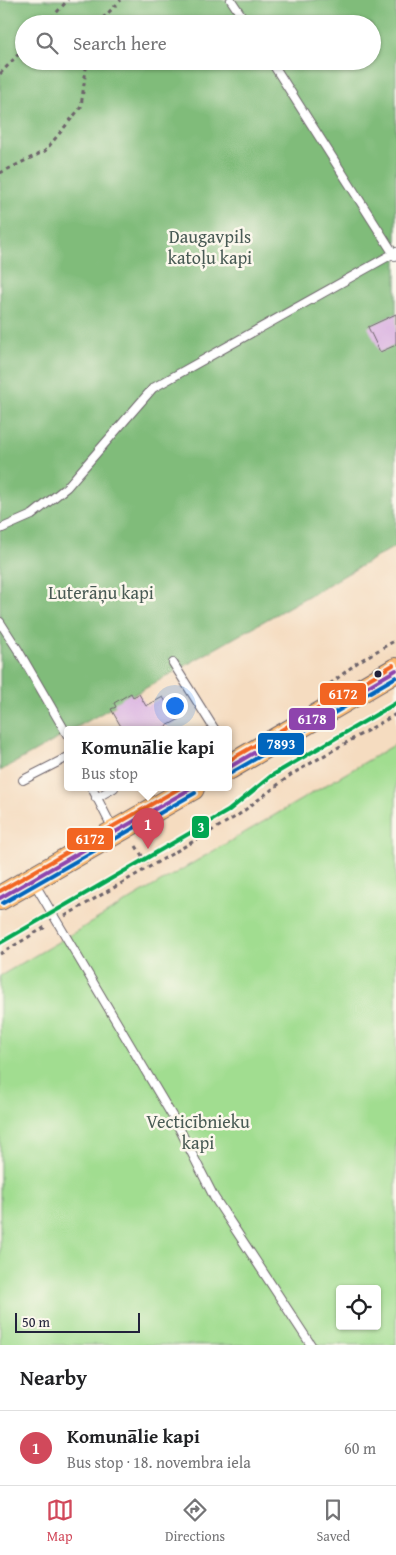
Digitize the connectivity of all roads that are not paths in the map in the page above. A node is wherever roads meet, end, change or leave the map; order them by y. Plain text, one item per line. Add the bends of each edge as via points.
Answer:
1 (232, 0) edge
2 (241, 15) edge
3 (277, 70) edge
4 (395, 254) edge
5 (0, 529) edge
6 (0, 622) edge
7 (173, 663) dead end
8 (396, 670) edge
9 (211, 726) edge
10 (64, 729) edge
11 (64, 759) edge
12 (232, 760) edge
13 (22, 780) dead end
14 (93, 791) edge
15 (109, 791) edge
16 (187, 791) edge
17 (96, 798) junction
18 (114, 832) junction
19 (32, 879) junction
20 (0, 898) edge
21 (311, 1345) edge

1 - 2 lane
3 - 4 lane
4 - 5 lane via 153,388 67,487 32,515
6 - 10 lane
7 - 9 lane
8 - 12 main road
11 - 13 lane
14 - 17 lane
15 - 17 lane
16 - 18 main road
17 - 18 lane
18 - 19 main road
19 - 20 main road
19 - 21 lane via 177,1124 214,1197

